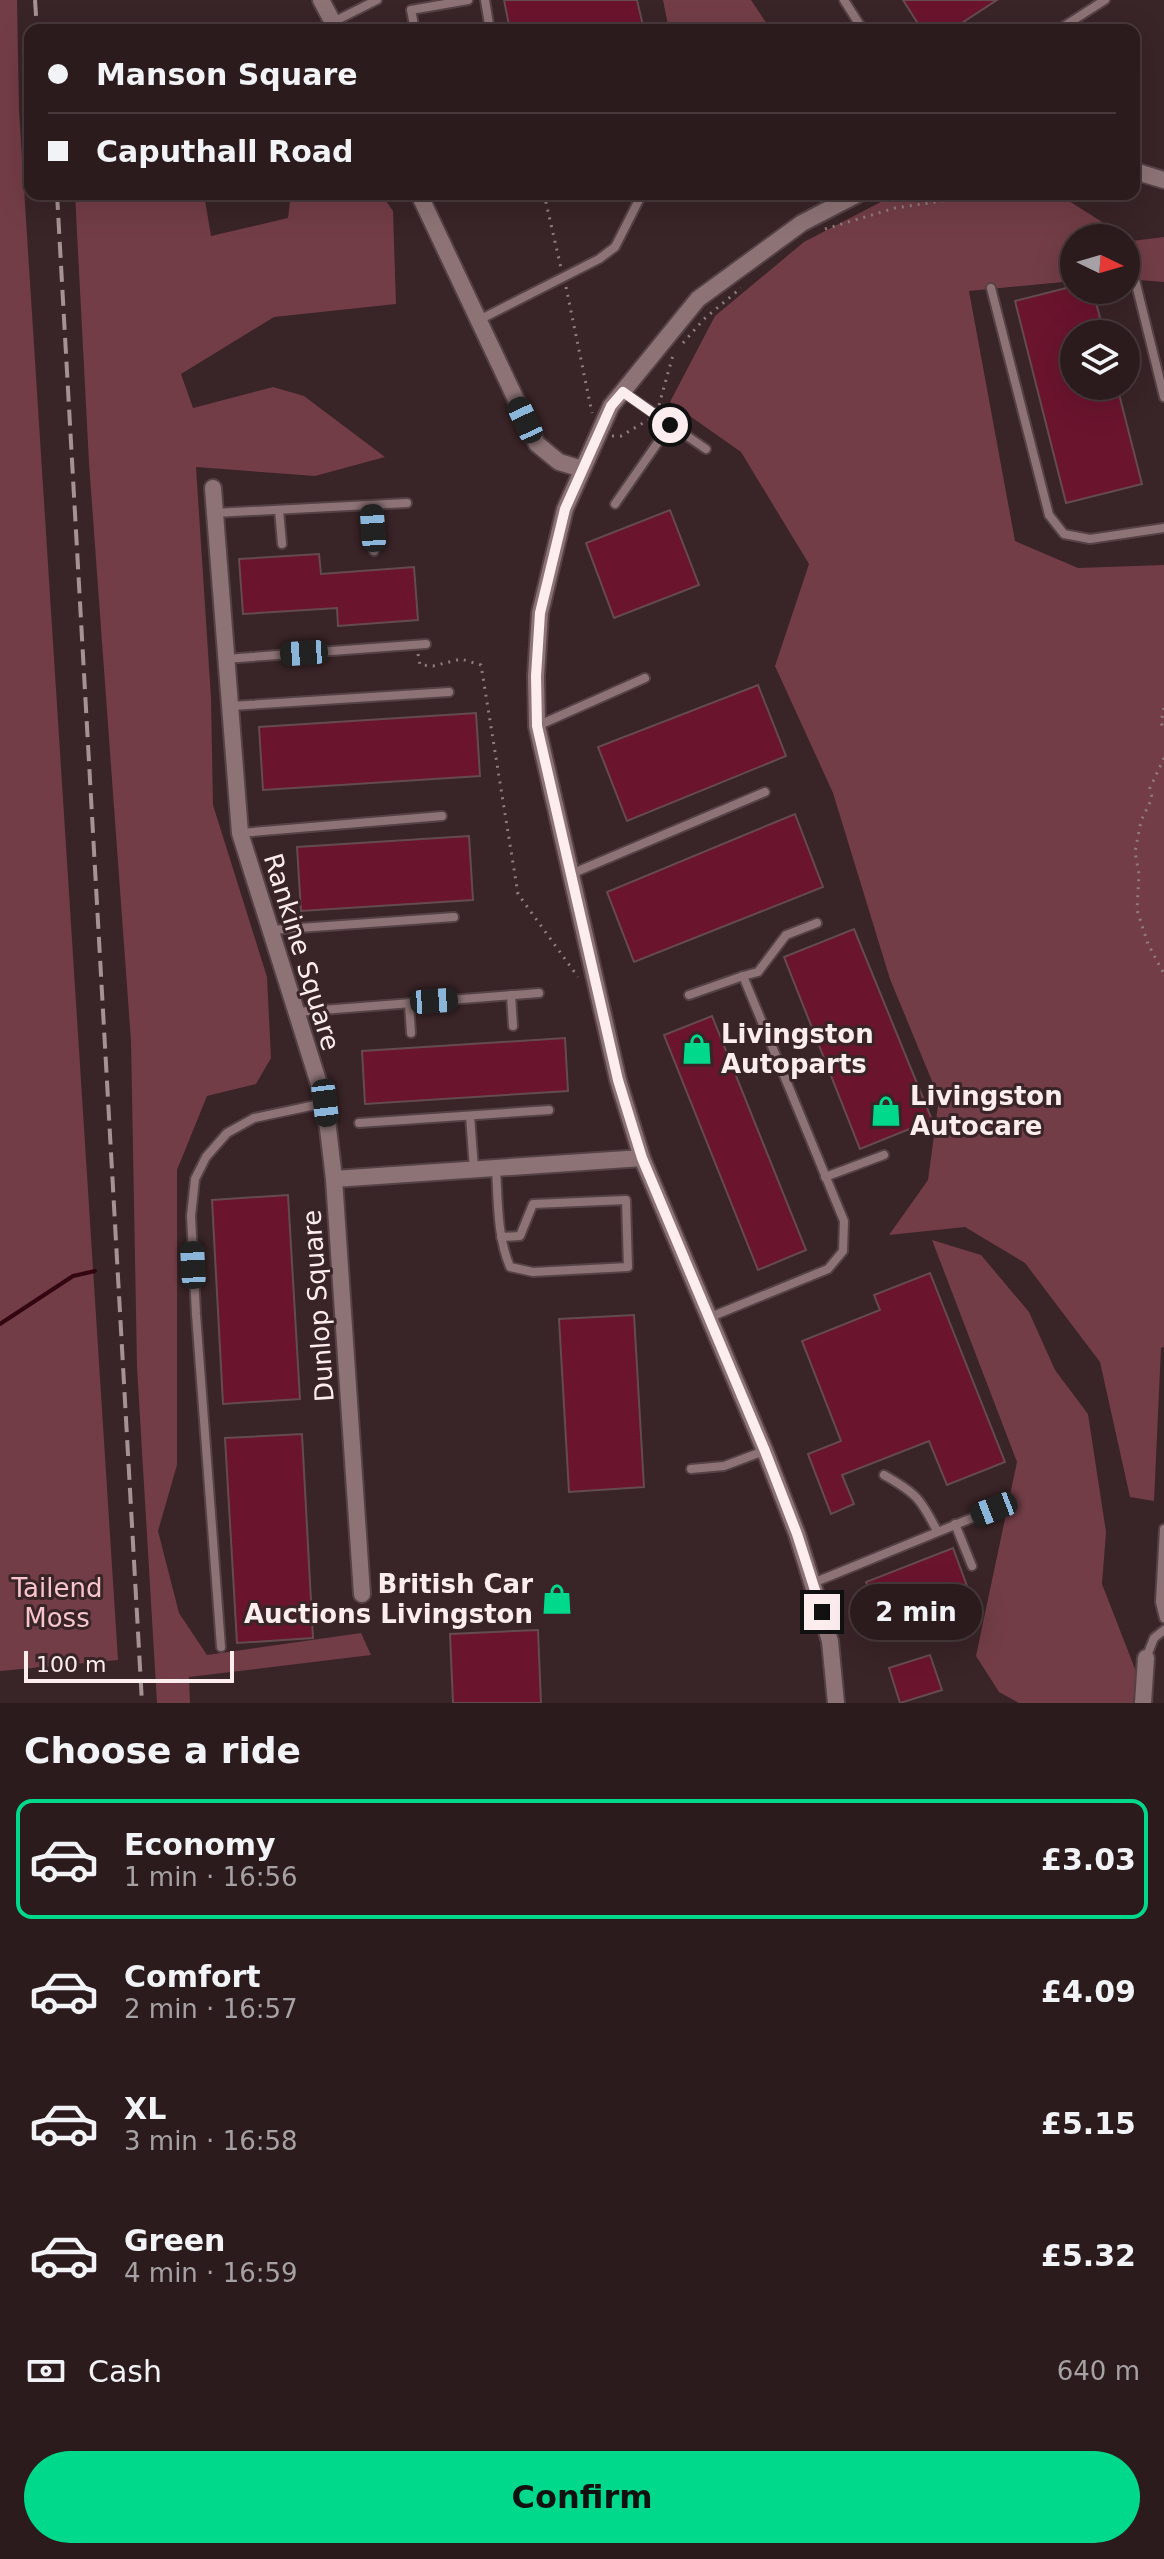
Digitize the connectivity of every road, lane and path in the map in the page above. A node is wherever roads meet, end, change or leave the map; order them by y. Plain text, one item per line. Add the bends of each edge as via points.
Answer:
1 (321, 0) edge
2 (377, 0) edge
3 (468, 0) edge
4 (485, 0) edge
5 (844, 0) edge
6 (1105, 0) edge
7 (334, 24) edge
8 (338, 24) edge
9 (414, 24) edge
10 (489, 24) edge
11 (859, 24) edge
12 (1067, 24) edge
13 (1140, 171) edge
14 (1162, 173) edge
15 (422, 200) edge
16 (545, 200) edge
17 (639, 200) edge
18 (846, 200) edge
19 (949, 200) edge
20 (814, 233) dead end
21 (563, 277) junction
22 (740, 288) dead end
23 (991, 288) dead end
24 (1140, 300) edge
25 (479, 320) junction
26 (683, 343) dead end
27 (673, 355) dead end
28 (623, 392) junction
29 (1164, 397) edge
30 (656, 415) junction
31 (670, 425) junction
32 (597, 437) junction
33 (706, 449) dead end
34 (582, 469) junction
35 (213, 488) dead end
36 (407, 503) dead end
37 (615, 504) dead end
38 (371, 505) junction
39 (279, 510) junction
40 (215, 513) junction
41 (1164, 528) edge
42 (282, 544) dead end
43 (374, 551) dead end
44 (421, 645) joint
45 (225, 659) junction
46 (645, 678) dead end
47 (449, 692) dead end
48 (229, 706) junction
49 (1164, 708) edge
50 (537, 726) junction
51 (1164, 731) edge
52 (1164, 758) edge
53 (765, 792) dead end
54 (442, 816) dead end
55 (240, 833) junction
56 (569, 875) junction
57 (454, 917) dead end
58 (817, 923) dead end
59 (269, 930) junction
60 (1164, 974) edge
61 (743, 976) junction
62 (582, 983) dead end
63 (539, 993) dead end
64 (511, 995) junction
65 (689, 995) dead end
66 (409, 1003) junction
67 (294, 1012) junction
68 (513, 1026) dead end
69 (411, 1033) dead end
70 (325, 1103) junction
71 (549, 1110) dead end
72 (470, 1116) junction
73 (359, 1123) dead end
74 (884, 1155) dead end
75 (642, 1158) junction
76 (496, 1167) junction
77 (474, 1169) junction
78 (825, 1177) junction
79 (334, 1179) junction
80 (501, 1237) junction
81 (707, 1318) junction
82 (765, 1451) junction
83 (691, 1469) dead end
84 (884, 1475) dead end
85 (994, 1509) dead end
86 (955, 1524) junction
87 (1164, 1529) edge
88 (937, 1531) junction
89 (972, 1566) dead end
90 (813, 1583) junction
91 (362, 1594) dead end
92 (1164, 1618) edge
93 (1164, 1630) edge
94 (221, 1647) dead end
95 (1146, 1658) joint
96 (836, 1703) edge
97 (1143, 1703) edge

1 - 7 street
2 - 8 lane
3 - 9 lane via 411,10
4 - 10 lane
5 - 11 lane
6 - 12 lane
13 - 14 street
15 - 25 street
16 - 21 path
17 - 21 lane via 615,247
18 - 28 street via 802,223 698,299
19 - 20 path via 895,208
21 - 25 lane
21 - 32 path
22 - 26 path
23 - 41 lane via 1049,515 1064,534 1090,539
24 - 29 lane
25 - 34 street via 537,444 559,462
27 - 30 path
28 - 30 lane
28 - 32 street
30 - 31 lane
30 - 32 path via 621,436
31 - 33 lane
31 - 37 lane
32 - 34 street
34 - 50 street via 565,509 540,613
35 - 40 street, Rankine Square
36 - 38 lane
38 - 39 lane
38 - 43 lane
39 - 40 lane
39 - 42 lane
40 - 45 street, Rankine Square
44 - 45 lane
44 - 62 path via 420,665 461,659 481,665 518,894
45 - 48 street, Rankine Square
46 - 50 lane
47 - 48 lane
48 - 55 street, Rankine Square
49 - 51 path
50 - 56 street
52 - 60 path via 1150,788 1152,798 1135,852 1137,910
53 - 56 lane
54 - 55 lane, Rankine Square
55 - 59 street, Rankine Square
56 - 75 street
57 - 59 lane
58 - 61 lane via 786,935 758,972
59 - 67 street, Rankine Square
61 - 65 lane
61 - 78 lane
63 - 64 lane
64 - 66 lane
64 - 68 lane
66 - 67 lane
66 - 69 lane
67 - 70 street, Rankine Square
70 - 79 street, Rankine Square
70 - 94 lane via 254,1118 227,1133 195,1179 194,1272
71 - 72 lane
72 - 73 lane
72 - 77 lane
74 - 78 lane
75 - 76 street, Dunlop Square
75 - 81 street
76 - 77 street, Dunlop Square
76 - 80 lane
77 - 79 street, Dunlop Square
78 - 81 lane via 844,1221 843,1251 828,1269
79 - 91 street, Dunlop Square
80 - 80 lane via 520,1236 533,1204 626,1200 628,1267 548,1272 510,1267
81 - 82 street
82 - 83 lane via 724,1466
82 - 90 street
84 - 88 lane via 912,1491
85 - 86 lane
86 - 88 lane
86 - 89 lane
87 - 92 lane
88 - 90 lane
90 - 96 street via 830,1641
93 - 95 lane via 1154,1638
95 - 97 street

